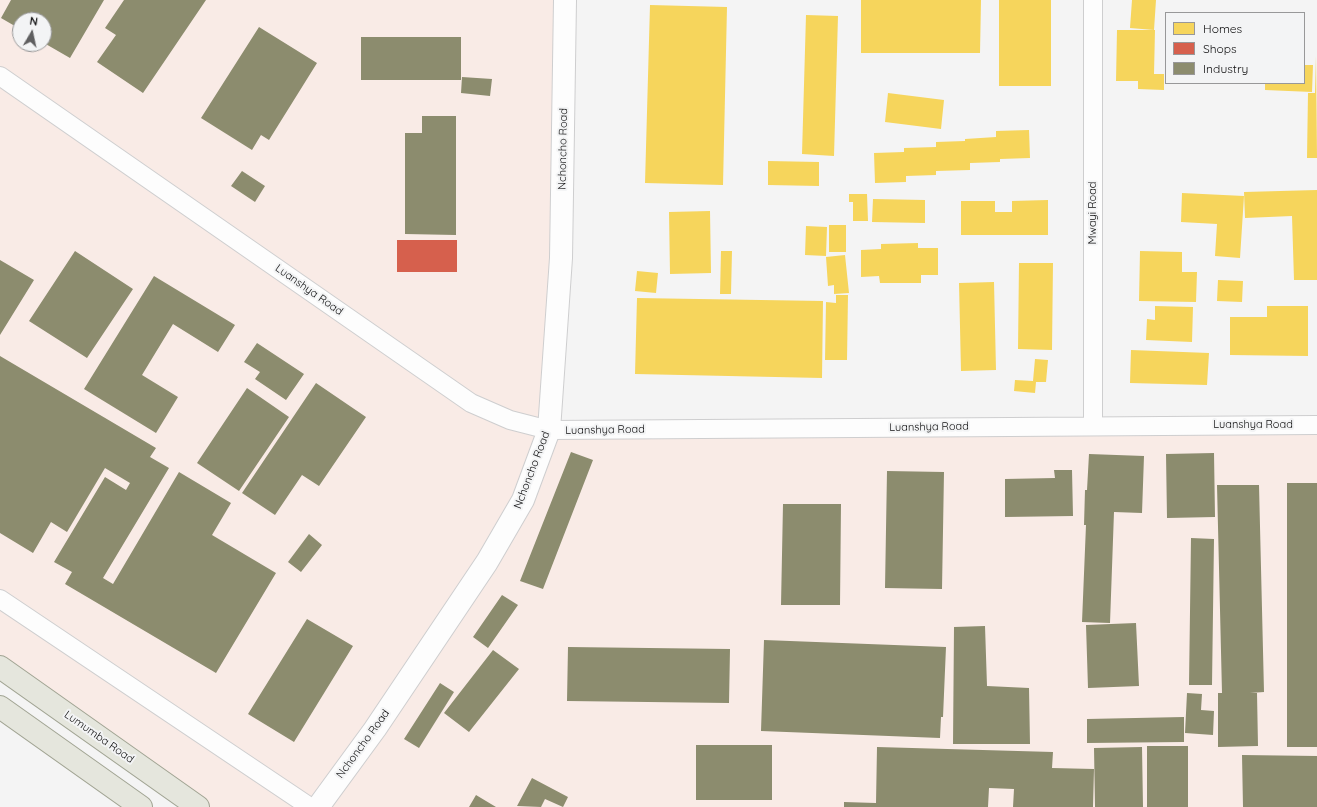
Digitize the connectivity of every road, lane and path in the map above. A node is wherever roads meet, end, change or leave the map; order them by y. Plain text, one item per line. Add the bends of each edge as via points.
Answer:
1 (565, 0) edge
2 (1093, 0) edge
3 (0, 76) edge
4 (1093, 425) junction
5 (1317, 425) edge
6 (549, 430) junction
7 (0, 598) edge
8 (0, 667) edge
9 (0, 707) edge
10 (141, 807) edge
11 (198, 807) edge
12 (310, 807) edge
13 (318, 807) edge

1 - 6 street, Nchoncho Road via 561,258
2 - 4 street, Mwayi Road
3 - 6 street, Luanshya Road via 471,403 510,420
4 - 5 street, Luanshya Road
4 - 6 street, Luanshya Road
6 - 13 street, Nchoncho Road via 523,500 487,562 375,729
7 - 12 street
8 - 11 main road, Lumumba Road
9 - 10 main road

